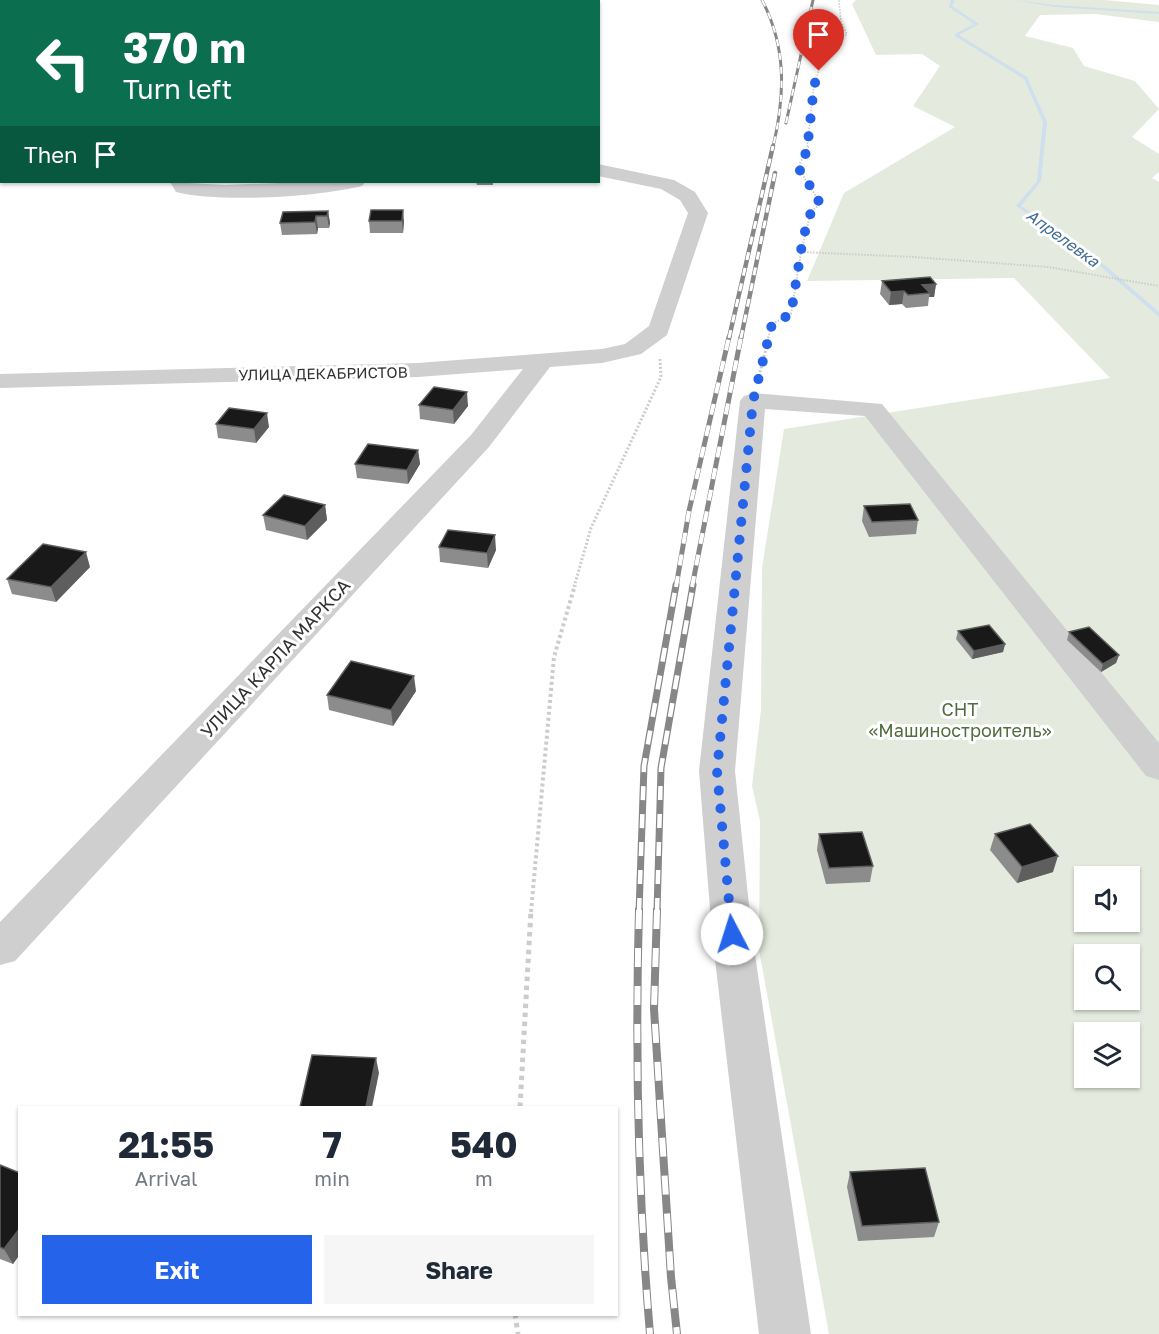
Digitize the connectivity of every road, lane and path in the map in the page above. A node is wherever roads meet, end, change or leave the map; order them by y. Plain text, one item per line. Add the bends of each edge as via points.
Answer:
1 (839, 0) edge
2 (600, 170) edge
3 (180, 183) edge
4 (346, 183) edge
5 (801, 252) junction
6 (1159, 286) edge
7 (542, 361) junction
8 (661, 377) dead end
9 (0, 381) edge
10 (753, 401) junction
11 (1159, 767) edge
12 (0, 949) edge
13 (520, 1106) edge
14 (515, 1316) edge
15 (518, 1334) edge
16 (785, 1334) edge

1 - 5 path via 841,22 847,34 823,56 814,86 807,151 800,164 800,173 820,204 811,212
2 - 7 street, УЛИЦА ДЕКАБРИСТОВ via 667,184 688,196 698,213 659,330 626,352
3 - 4 street via 183,188 202,191
5 - 6 path via 1048,267
5 - 10 path via 791,314 772,324
7 - 9 street, УЛИЦА ДЕКАБРИСТОВ via 418,370
7 - 12 street, УЛИЦА КАРЛА МАРКСА via 480,441
8 - 13 path via 591,528 554,657 533,880
10 - 11 street via 873,409
10 - 16 street via 717,771 732,934
14 - 15 path

